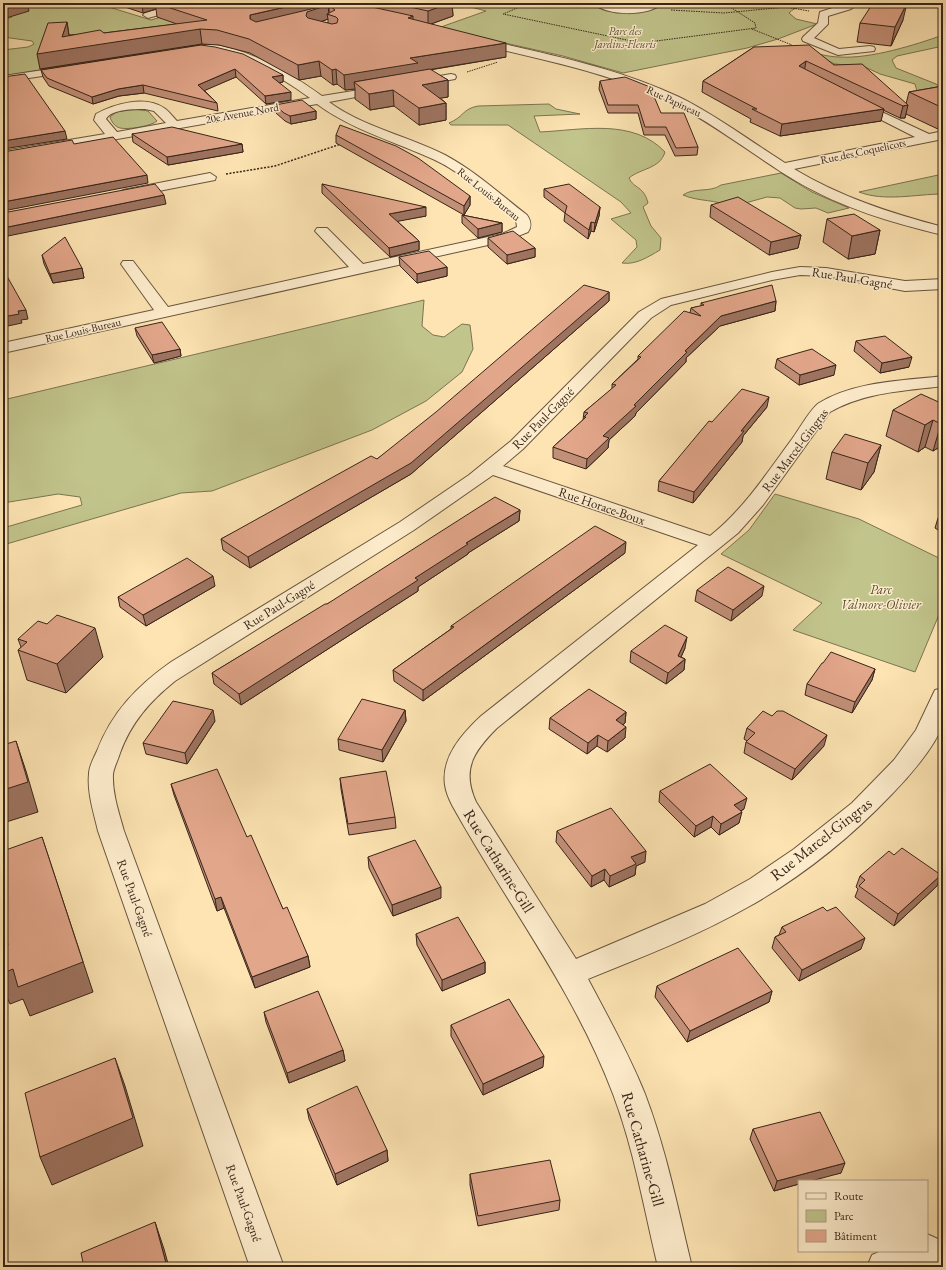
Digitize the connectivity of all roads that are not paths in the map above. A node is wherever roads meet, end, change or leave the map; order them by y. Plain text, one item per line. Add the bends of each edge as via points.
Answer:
1 (185, 3) edge
2 (598, 3) edge
3 (658, 3) edge
4 (854, 3) edge
5 (148, 15) dead end
6 (470, 39) edge
7 (870, 49) edge
8 (180, 52) edge
9 (82, 67) edge
10 (451, 77) road end
11 (3, 79) edge
12 (844, 98) edge
13 (318, 100) junction
14 (174, 125) junction
15 (113, 135) junction
16 (943, 135) edge
17 (927, 138) junction
18 (3, 154) edge
19 (784, 167) junction
20 (210, 177) road end
21 (118, 195) edge
22 (322, 231) dead end
23 (943, 231) edge
24 (128, 264) dead end
25 (359, 269) junction
26 (943, 284) edge
27 (164, 312) junction
28 (3, 348) edge
29 (943, 382) edge
30 (491, 468) junction
31 (713, 544) junction
32 (943, 696) edge
33 (570, 974) junction
34 (943, 1243) edge
35 (928, 1250) edge
36 (925, 1252) edge
37 (267, 1267) edge
38 (675, 1267) edge
39 (884, 1267) edge

1 - 5 street via 188,4
2 - 3 street via 610,8 632,10 649,8
4 - 7 street via 823,14 823,24 807,39 838,52
6 - 19 street, Rue Papineau via 613,75 675,100 712,120
8 - 13 street, Rue Louis-Bureau via 211,47 232,50 285,76
9 - 11 street
10 - 13 street, 20e Avenue Nord
12 - 17 street
13 - 14 street, 20e Avenue Nord
13 - 25 street, Rue Louis-Bureau via 335,112 374,131 430,152 451,164 522,218 524,224 522,229 506,237
14 - 15 street, 20e Avenue Nord
14 - 15 street via 158,109 125,107 100,116 100,120
15 - 18 street, 20e Avenue Nord
16 - 17 street, Rue des Coquelicots
17 - 19 street, Rue des Coquelicots
19 - 23 street, Rue Papineau via 820,190 838,198 885,216
20 - 21 street
22 - 25 street
24 - 27 street
25 - 27 street, Rue Louis-Bureau
26 - 30 street, Rue Paul-Gagné via 905,286 826,272 800,271 666,302 645,315
27 - 28 street, Rue Louis-Bureau
29 - 31 street, Rue Marcel-Gingras via 856,394 824,408 745,514
30 - 31 street, Rue Horace-Boux
30 - 37 street, Rue Paul-Gagné via 406,526 157,682 136,701 122,720 101,772 111,831
31 - 33 street, Rue Catharine-Gill via 489,722 463,751 457,785 465,805
32 - 33 street, Rue Marcel-Gingras via 931,726 920,744 891,781 797,862 729,904
33 - 38 street, Rue Catharine-Gill via 610,1050 629,1094 644,1141
34 - 35 street
36 - 39 street

